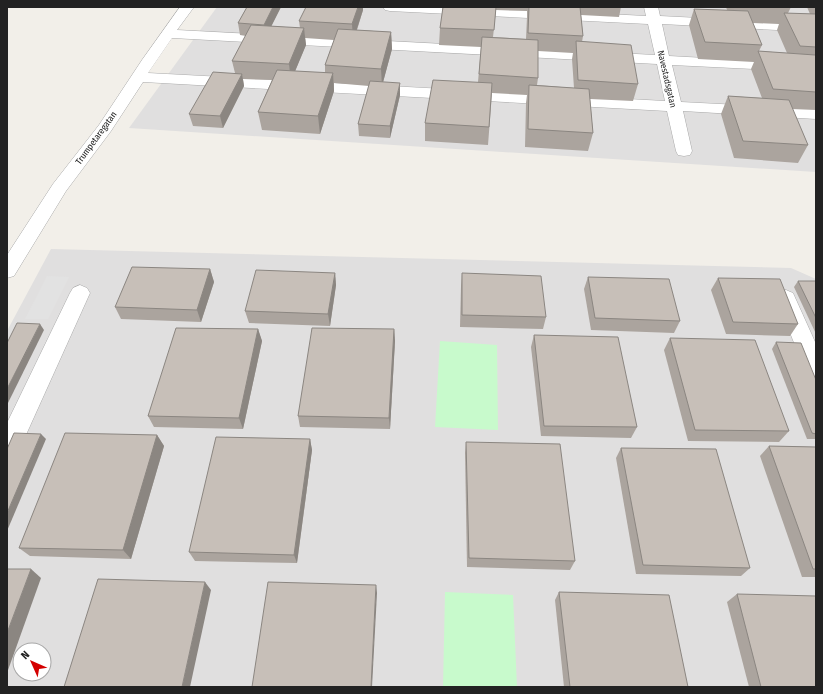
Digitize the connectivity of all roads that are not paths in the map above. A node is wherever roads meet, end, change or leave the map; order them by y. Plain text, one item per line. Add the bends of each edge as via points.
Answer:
1 (187, 7) edge
2 (390, 7) edge
3 (653, 13) edge
4 (816, 28) edge
5 (168, 34) junction
6 (662, 60) junction
7 (816, 68) edge
8 (139, 77) junction
9 (673, 106) junction
10 (816, 114) edge
11 (684, 151) dead end
12 (7, 271) edge
13 (783, 290) edge
14 (80, 293) dead end
15 (813, 358) edge
16 (7, 449) edge

1 - 5 street, Trumpetaregatan
2 - 3 street
3 - 4 street
3 - 6 street, Navestadsgatan
5 - 6 street
5 - 8 street, Trumpetaregatan
6 - 7 street
6 - 9 street, Navestadsgatan
8 - 9 street
8 - 12 street, Trumpetaregatan via 105,128 59,188
9 - 10 street
9 - 11 street, Navestadsgatan
13 - 15 street
14 - 16 street

